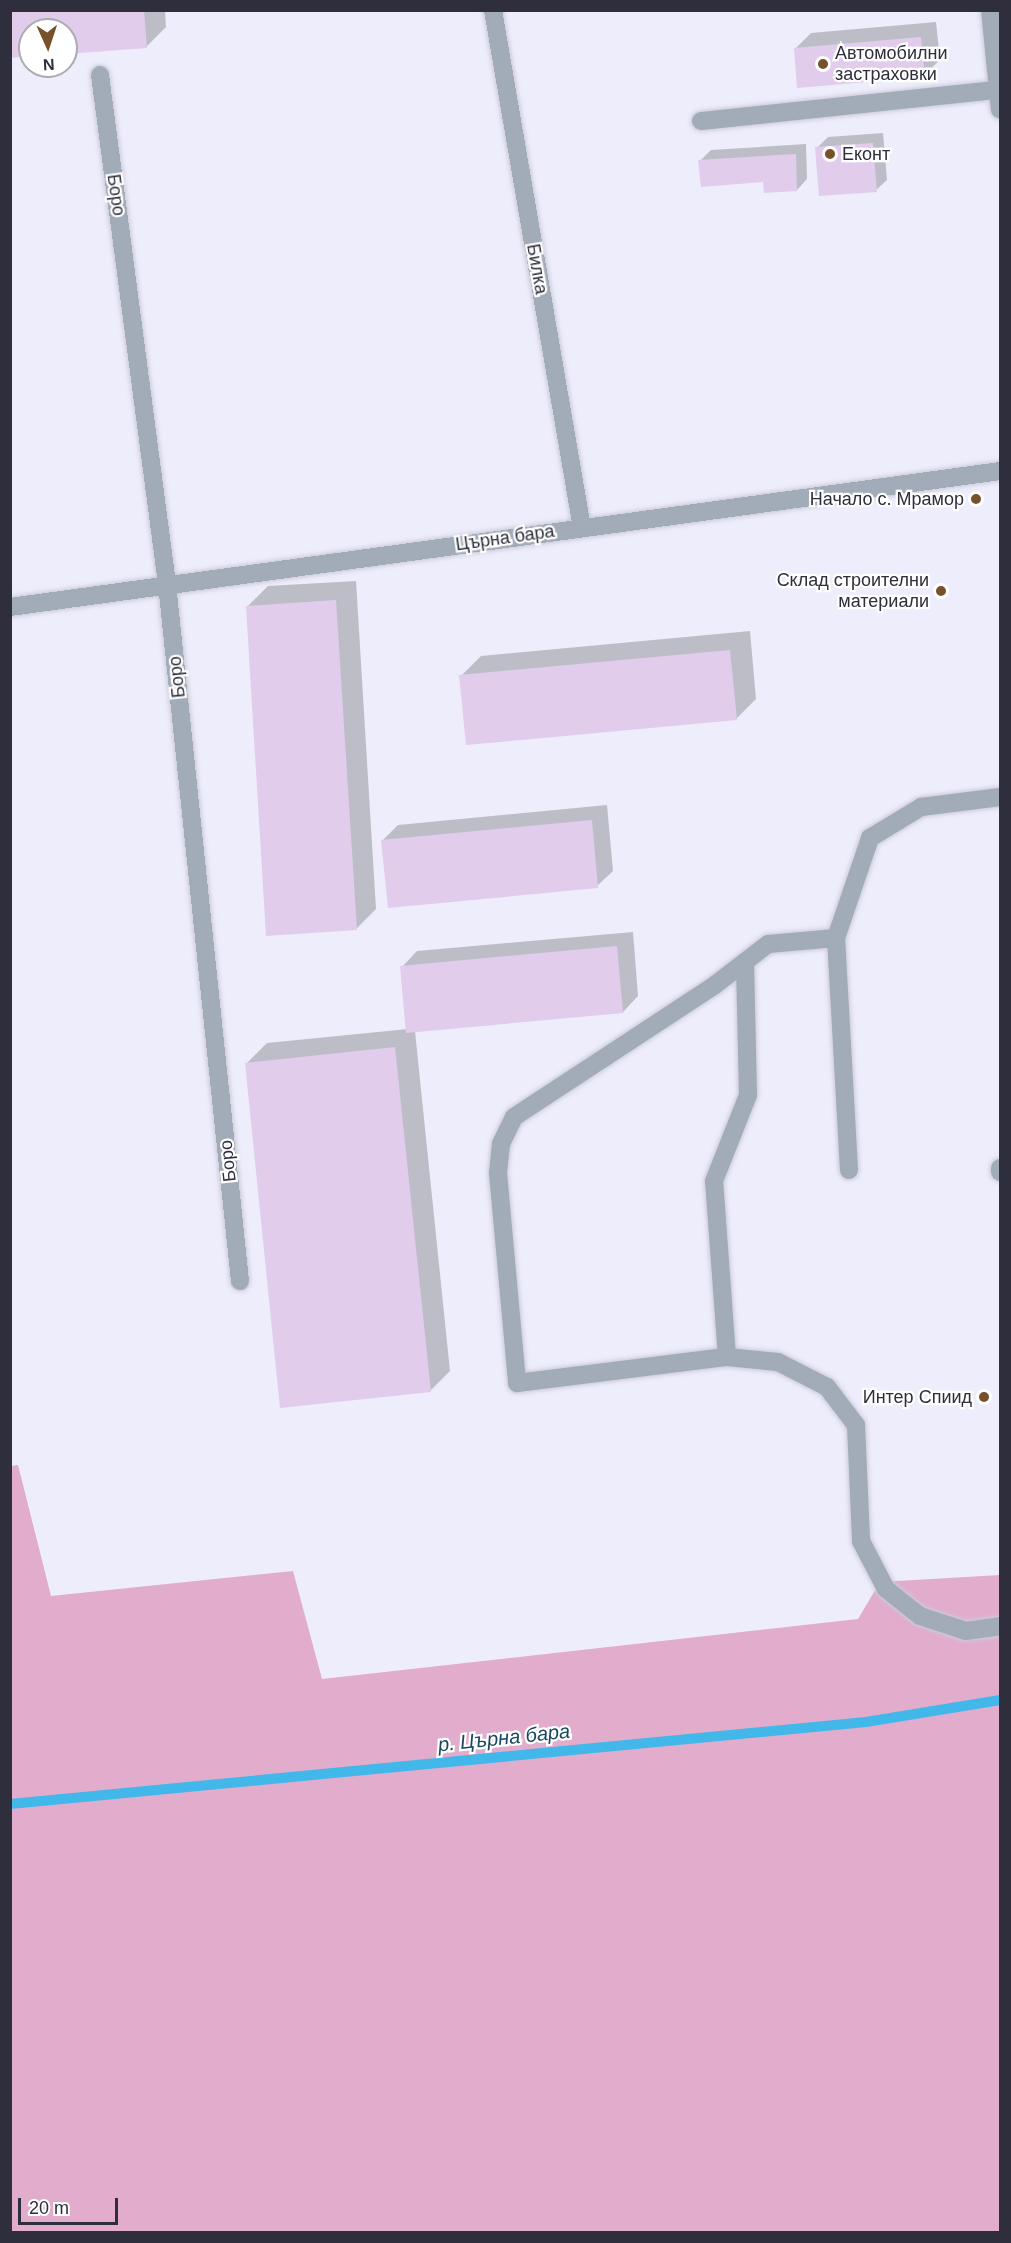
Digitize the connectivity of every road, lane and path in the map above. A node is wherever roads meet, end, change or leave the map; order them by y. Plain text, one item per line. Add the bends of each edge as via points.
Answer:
1 (493, 10) edge
2 (990, 10) edge
3 (100, 75) dead end
4 (998, 90) junction
5 (1000, 110) edge
6 (701, 121) dead end
7 (1000, 471) edge
8 (582, 528) junction
9 (167, 584) junction
10 (10, 607) edge
11 (1000, 797) edge
12 (836, 938) junction
13 (746, 963) junction
14 (849, 1170) dead end
15 (240, 1281) dead end
16 (728, 1357) junction
17 (1000, 1626) edge

1 - 8 street, Билка
2 - 4 street
3 - 9 street, Боро
4 - 5 street
4 - 6 street
7 - 8 street, Църна бара
8 - 9 street, Църна бара
9 - 10 street, Църна бара
9 - 15 street, Боро
11 - 12 street via 921,807 870,838
12 - 13 street via 768,944
12 - 14 street
13 - 16 street via 748,1095 714,1181
13 - 16 street via 514,1117 501,1144 498,1173 517,1383
16 - 17 street via 778,1362 826,1387 856,1425 861,1541 886,1589 920,1616 966,1631

